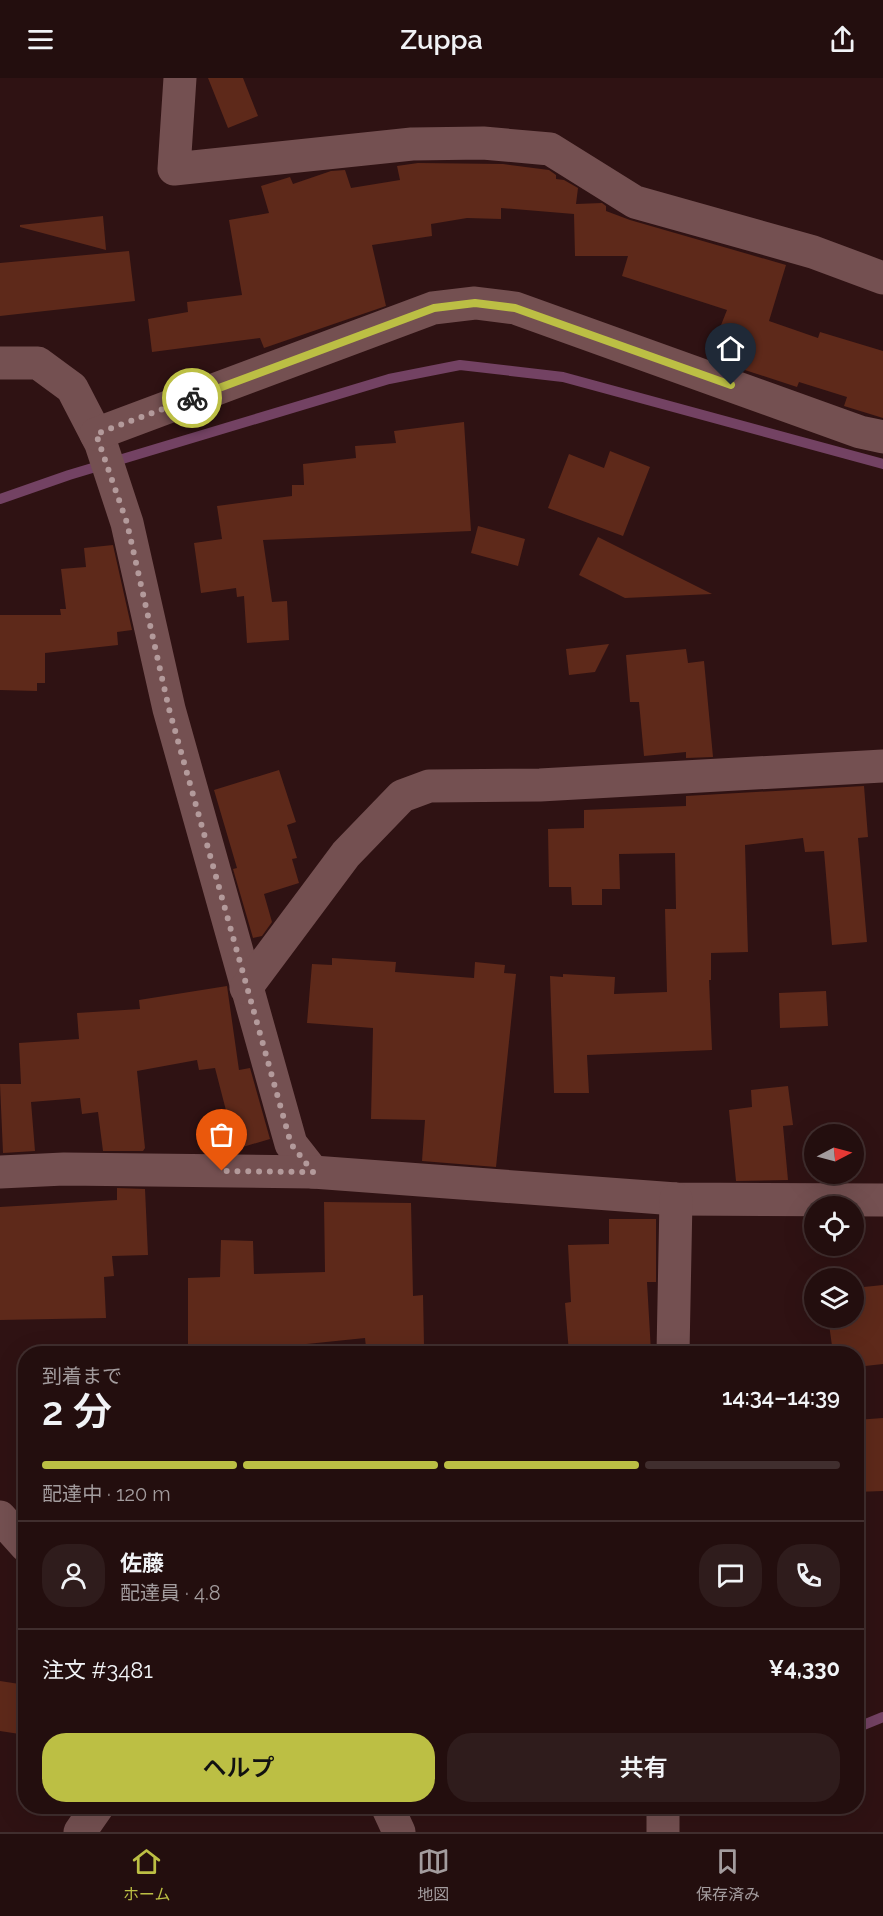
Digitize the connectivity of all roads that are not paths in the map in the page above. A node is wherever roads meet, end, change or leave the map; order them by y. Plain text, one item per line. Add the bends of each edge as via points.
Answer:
1 (180, 78) edge
2 (883, 278) edge
3 (0, 363) edge
4 (883, 437) edge
5 (99, 439) junction
6 (883, 766) edge
7 (246, 988) junction
8 (0, 1172) edge
9 (313, 1172) junction
10 (676, 1199) junction
11 (883, 1200) edge
12 (673, 1346) edge
13 (0, 1517) edge
14 (18, 1537) edge
15 (92, 1814) edge
16 (391, 1814) edge
17 (663, 1814) edge
18 (80, 1832) edge
19 (399, 1832) edge
20 (663, 1832) edge

1 - 2 street via 174,169 412,144 483,143 550,149 635,202 813,252
3 - 5 street via 38,363 72,388
4 - 5 street via 515,308 475,303 434,308
5 - 7 street via 127,523 169,709
6 - 7 street via 540,785 429,786 402,796 346,854
7 - 9 street via 291,1144
8 - 9 street
9 - 10 street
10 - 11 street
10 - 12 street
13 - 14 street
15 - 18 street
16 - 19 street
17 - 20 street

